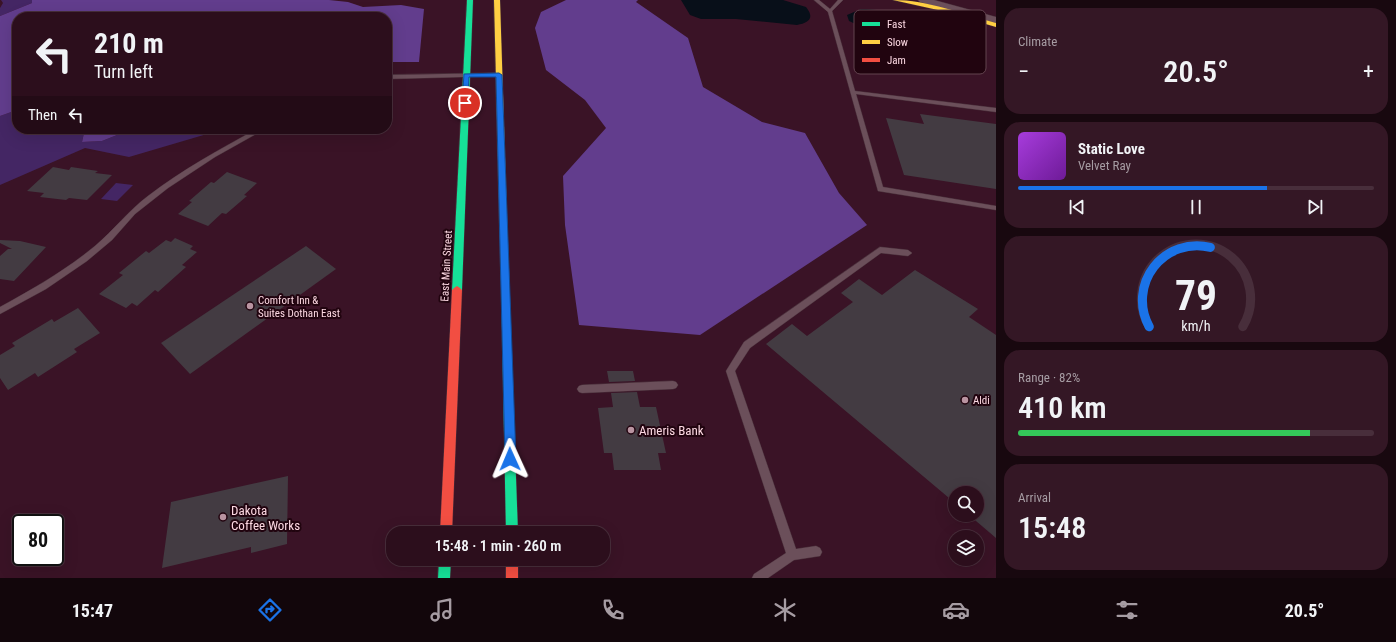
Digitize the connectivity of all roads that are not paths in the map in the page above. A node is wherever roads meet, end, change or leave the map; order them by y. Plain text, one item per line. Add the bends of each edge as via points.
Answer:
1 (470, 0) edge
2 (497, 0) edge
3 (816, 0) edge
4 (841, 0) edge
5 (896, 0) edge
6 (923, 0) edge
7 (943, 10) edge
8 (960, 10) edge
9 (830, 12) junction
10 (986, 17) edge
11 (996, 20) edge
12 (986, 22) edge
13 (996, 25) edge
14 (466, 75) junction
15 (499, 75) junction
16 (392, 77) edge
17 (852, 92) junction
18 (996, 110) edge
19 (253, 134) edge
20 (996, 208) edge
21 (908, 253) dead end
22 (0, 311) edge
23 (673, 385) dead end
24 (582, 389) dead end
25 (446, 526) edge
26 (512, 526) edge
27 (816, 552) dead end
28 (792, 555) junction
29 (445, 566) edge
30 (512, 566) edge
31 (444, 578) edge
32 (512, 578) edge
33 (758, 578) edge

1 - 14 main road, East Main Street
2 - 15 main road
3 - 9 lane
4 - 9 lane
5 - 7 main road
6 - 8 street
9 - 17 lane
10 - 11 street
12 - 13 main road
14 - 15 lane
14 - 16 lane
14 - 25 main road, East Main Street
15 - 26 main road
17 - 18 lane
17 - 20 lane via 880,189
19 - 22 lane via 199,164 135,210 109,238 72,268
21 - 28 lane via 880,250 747,345 730,370
23 - 24 lane
27 - 28 lane
28 - 33 lane
29 - 31 main road
30 - 32 main road

